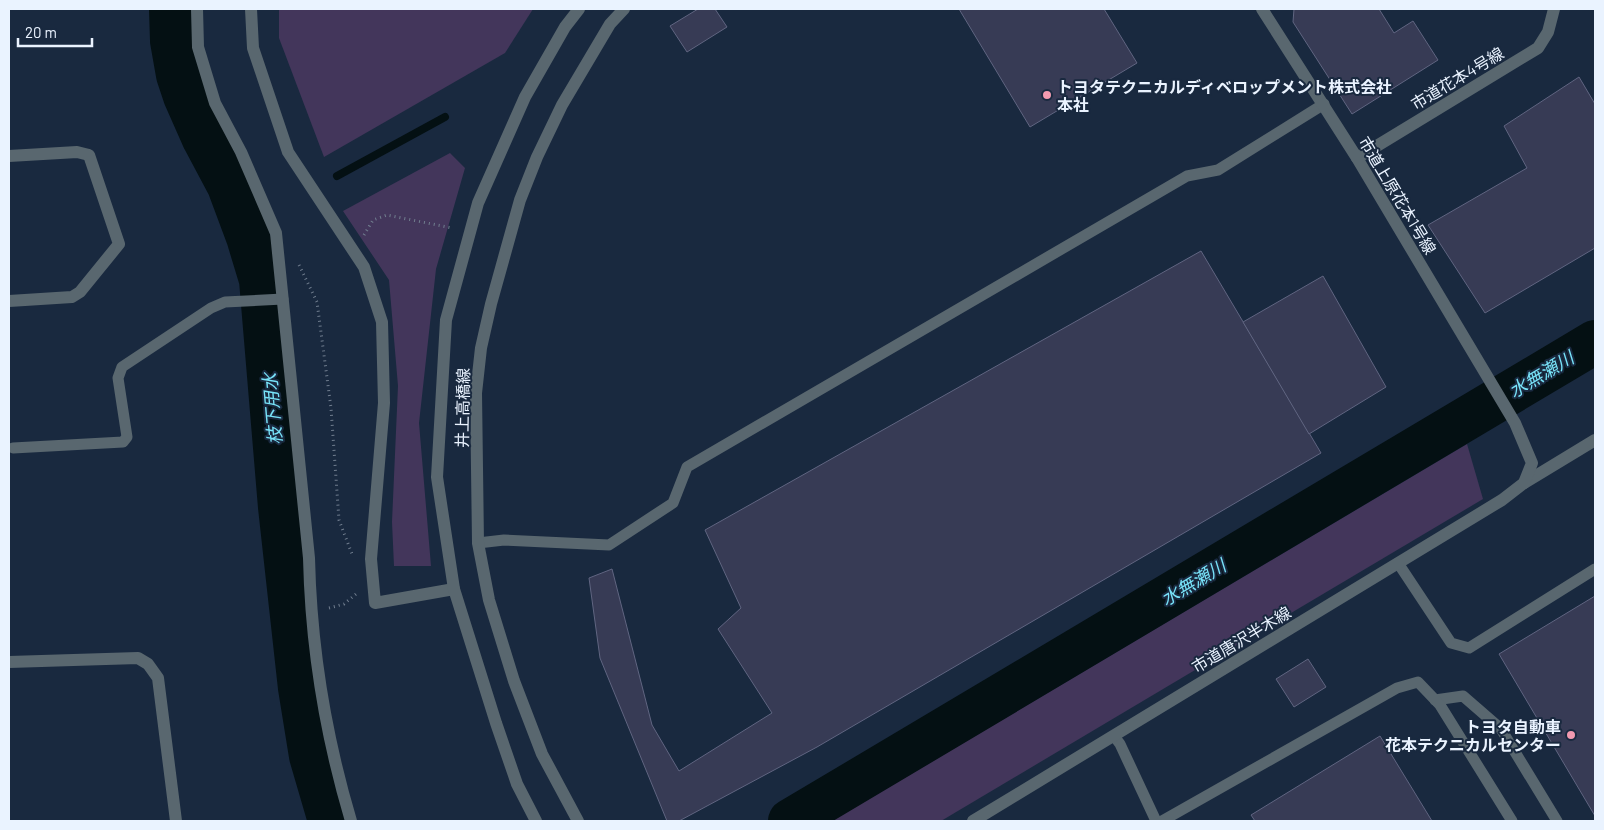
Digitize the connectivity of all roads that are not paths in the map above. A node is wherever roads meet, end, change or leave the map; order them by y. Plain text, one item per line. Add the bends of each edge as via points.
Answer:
1 (197, 9) edge
2 (251, 9) edge
3 (579, 9) edge
4 (624, 9) edge
5 (1262, 9) edge
6 (1554, 9) edge
7 (1324, 104) junction
8 (9, 156) edge
9 (1357, 158) junction
10 (281, 299) junction
11 (9, 301) edge
12 (1595, 440) edge
13 (13, 448) dead end
14 (1524, 483) junction
15 (478, 543) junction
16 (1398, 563) junction
17 (1595, 568) edge
18 (454, 589) junction
19 (9, 662) edge
20 (1435, 700) junction
21 (1114, 736) junction
22 (1182, 816) edge
23 (176, 821) edge
24 (351, 821) edge
25 (536, 821) edge
26 (578, 821) edge
27 (973, 821) edge
28 (1156, 821) edge
29 (1162, 821) edge
30 (1512, 821) edge
31 (1557, 821) edge

1 - 10 street via 198,47 215,103 241,152 276,233
2 - 18 street via 253,48 288,152 364,267 382,322 384,403 370,559 375,603
3 - 18 street, 井上高橋線 via 565,26 525,98 478,203 446,320 437,477
4 - 15 street, 井上高橋線 via 610,24 562,105 520,200 504,252 481,348 476,393
5 - 7 street, 市道上原花本1号線
6 - 9 street, 市道花本4号線 via 1548,32 1538,48
7 - 9 street, 市道上原花本1号線
7 - 15 lane via 1218,170 1187,176 687,467 673,503 609,545 504,540
8 - 11 street via 77,152 89,155 119,244 80,292 72,297
9 - 14 street, 市道上原花本1号線 via 1515,423 1532,463
10 - 13 lane via 225,302 122,367 118,378 126,437 123,442
10 - 24 street via 309,558 315,645 336,772
12 - 14 street, 市道唐沢半木線
14 - 16 street, 市道唐沢半木線 via 1502,500
15 - 26 street, 井上高橋線 via 489,600 514,681 542,754
16 - 17 lane via 1450,643 1469,648
16 - 21 street, 市道唐沢半木線
18 - 25 street, 井上高橋線 via 517,784
19 - 23 street via 138,658 148,664 158,678
20 - 22 lane via 1418,682 1397,688
20 - 30 lane
20 - 31 lane via 1464,696 1501,729
21 - 27 street, 市道唐沢半木線
21 - 28 lane
22 - 29 lane

